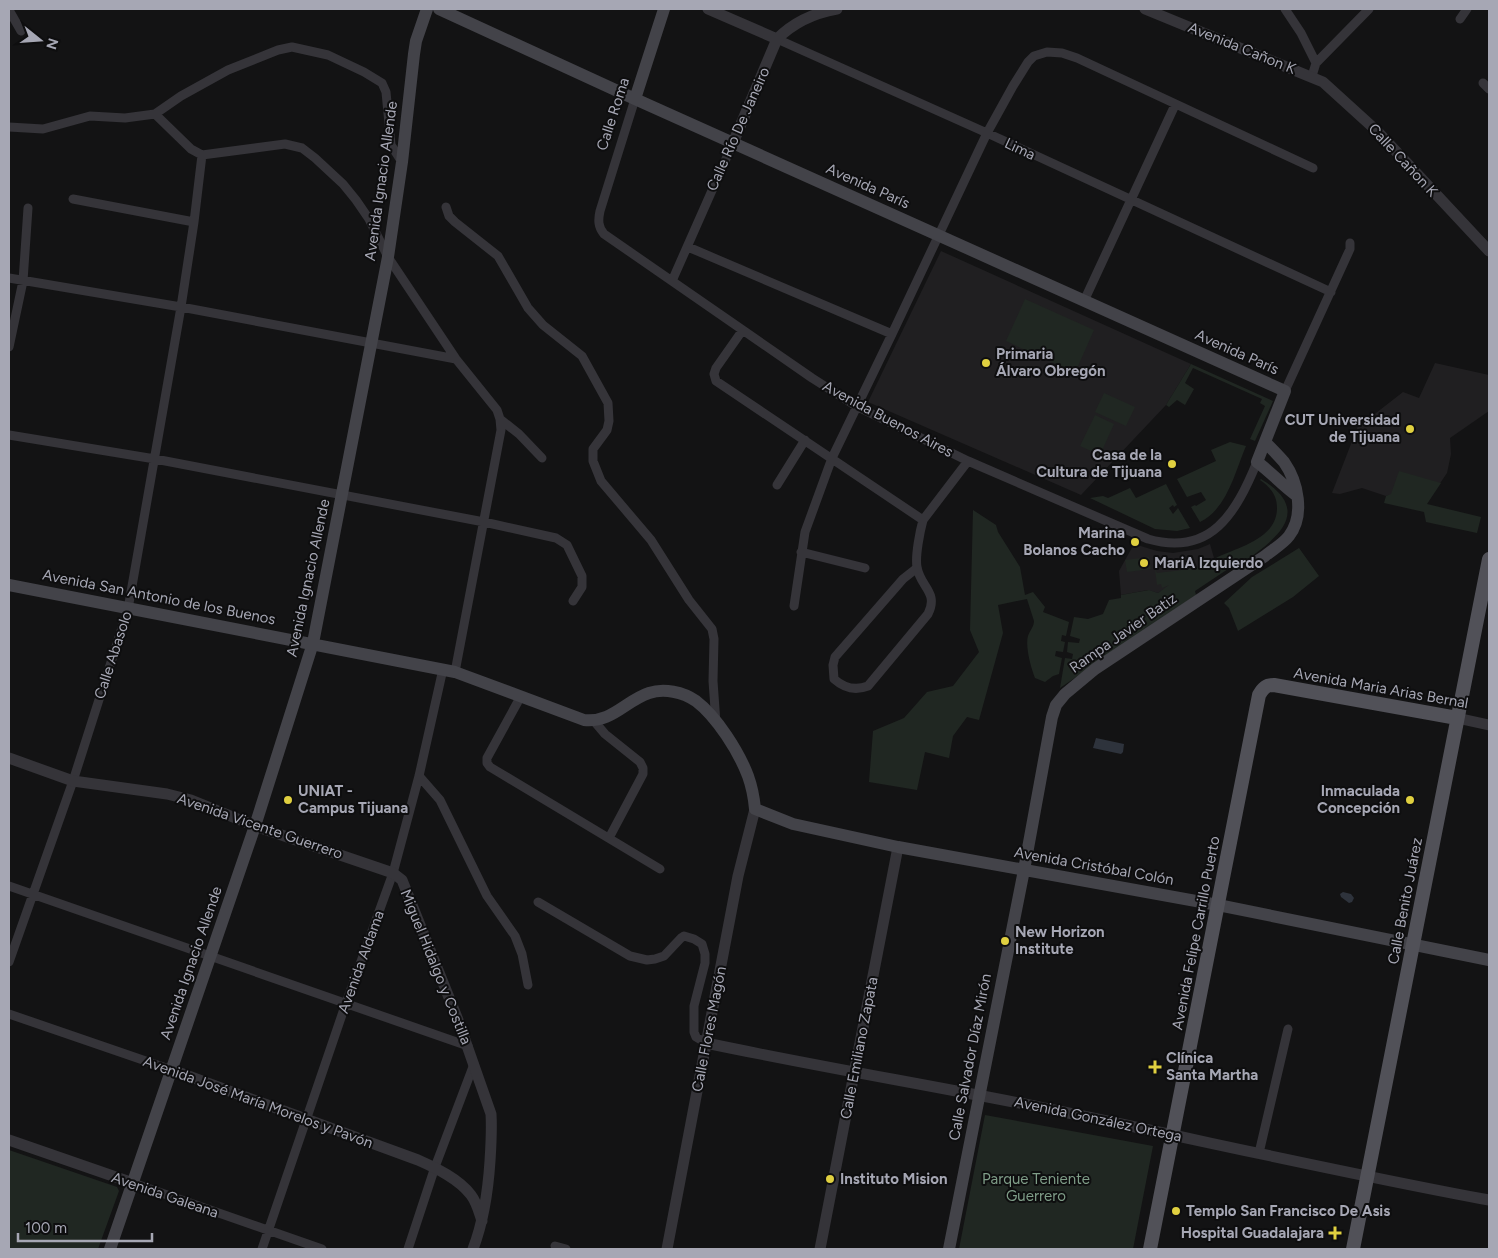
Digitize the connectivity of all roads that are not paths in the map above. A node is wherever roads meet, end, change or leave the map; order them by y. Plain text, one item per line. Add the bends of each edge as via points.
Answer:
1 (427, 9) edge
2 (439, 9) edge
3 (664, 9) edge
4 (708, 9) edge
5 (837, 9) edge
6 (1145, 9) edge
7 (1285, 9) edge
8 (1369, 9) edge
9 (1467, 9) edge
10 (9, 10) edge
11 (1460, 18) dead end
12 (21, 31) dead end
13 (778, 39) junction
14 (1316, 63) junction
15 (1312, 76) junction
16 (635, 99) junction
17 (1175, 104) junction
18 (155, 114) junction
19 (9, 127) edge
20 (987, 133) junction
21 (733, 143) junction
22 (202, 155) junction
23 (402, 162) junction
24 (1313, 168) dead end
25 (73, 199) dead end
26 (1130, 199) junction
27 (446, 207) dead end
28 (28, 208) dead end
29 (194, 222) junction
30 (600, 229) joint
31 (939, 236) junction
32 (1350, 243) dead end
33 (688, 247) junction
34 (1489, 251) edge
35 (388, 257) junction
36 (9, 278) edge
37 (24, 281) junction
38 (672, 282) junction
39 (1331, 292) junction
40 (1084, 301) junction
41 (181, 307) junction
42 (742, 330) junction
43 (892, 334) junction
44 (372, 344) junction
45 (9, 346) edge
46 (456, 360) junction
47 (1285, 392) junction
48 (856, 406) junction
49 (500, 419) junction
50 (9, 435) edge
51 (805, 440) junction
52 (1265, 442) junction
53 (542, 458) dead end
54 (832, 458) junction
55 (155, 459) junction
56 (968, 461) junction
57 (1257, 462) junction
58 (777, 485) dead end
59 (342, 494) junction
60 (1296, 496) junction
61 (923, 520) junction
62 (484, 522) junction
63 (801, 552) junction
64 (1489, 559) edge
65 (865, 568) dead end
66 (917, 568) junction
67 (9, 585) edge
68 (573, 601) dead end
69 (794, 606) dead end
70 (128, 609) junction
71 (314, 643) junction
72 (449, 670) junction
73 (1267, 685) joint
74 (521, 696) junction
75 (1457, 718) junction
76 (594, 721) junction
77 (716, 722) junction
78 (1489, 725) edge
79 (9, 758) edge
80 (419, 776) junction
81 (73, 781) junction
82 (755, 809) junction
83 (255, 826) junction
84 (609, 838) junction
85 (898, 847) junction
86 (660, 869) dead end
87 (1024, 870) junction
88 (393, 873) junction
89 (9, 886) edge
90 (33, 894) junction
91 (538, 902) dead end
92 (1218, 905) junction
93 (1413, 944) junction
94 (210, 956) junction
95 (1489, 960) edge
96 (9, 962) edge
97 (528, 985) dead end
98 (346, 1003) junction
99 (9, 1014) edge
100 (1288, 1029) dead end
101 (706, 1043) junction
102 (468, 1046) junction
103 (474, 1064) junction
104 (172, 1070) junction
105 (854, 1072) junction
106 (979, 1095) junction
107 (306, 1119) junction
108 (1172, 1134) junction
109 (9, 1140) edge
110 (1259, 1153) junction
111 (435, 1167) junction
112 (1368, 1176) junction
113 (134, 1184) junction
114 (1489, 1200) edge
115 (482, 1221) junction
116 (269, 1231) junction
117 (555, 1246) dead end
118 (110, 1249) edge
119 (262, 1249) edge
120 (322, 1249) edge
121 (408, 1249) edge
122 (472, 1249) edge
123 (566, 1249) edge
124 (667, 1249) edge
125 (820, 1249) edge
126 (949, 1249) edge
127 (1150, 1249) edge
128 (1353, 1249) edge

1 - 23 main road, Avenida Ignacio Allende via 416,41
2 - 16 main road, Avenida París
3 - 16 main road, Calle Roma
4 - 13 street, Lima
5 - 13 street, Calle Río De Janeiro via 790,26
6 - 15 street, Avenida Cañon K
7 - 14 street
8 - 14 street
9 - 11 street
10 - 12 street
13 - 20 street, Lima
13 - 21 street, Calle Río De Janeiro
14 - 15 street
15 - 34 street, Calle Cañon K via 1323,82 1378,132
16 - 21 main road, Avenida París
16 - 30 street, Calle Roma via 600,211
17 - 20 street via 1077,58 1047,52 1034,56 1028,62
17 - 24 street
17 - 26 street
18 - 19 street via 125,118 90,116 44,129
18 - 22 street via 191,149
18 - 23 street via 228,70 292,47 328,55 382,83 386,92 391,145
20 - 26 street, Lima
20 - 31 street
21 - 31 main road, Avenida París
21 - 33 street, Calle Río De Janeiro
22 - 29 street, Calle Abasolo
22 - 35 street via 285,144 302,148 343,184 356,200 369,218
23 - 35 main road, Avenida Ignacio Allende
25 - 29 street
26 - 39 street, Lima
26 - 40 street
27 - 77 street via 455,222 498,256 528,308 543,326 582,356 608,403 609,421 593,449 593,461 601,482 651,540 689,600 712,629
28 - 37 street
29 - 41 street, Calle Abasolo
30 - 38 street, Avenida Buenos Aires
31 - 40 main road, Avenida París
31 - 43 street
32 - 39 street
33 - 38 street, Calle Río De Janeiro
33 - 43 street
35 - 44 main road, Avenida Ignacio Allende
35 - 46 street
36 - 37 street
37 - 41 street
37 - 45 street
38 - 42 street, Avenida Buenos Aires
39 - 47 street
40 - 47 main road, Avenida París
41 - 44 street
41 - 55 street, Calle Abasolo
42 - 48 street, Avenida Buenos Aires
42 - 51 street via 716,368 716,381
43 - 48 street
44 - 46 street
44 - 59 main road, Avenida Ignacio Allende
46 - 49 street via 497,410
47 - 52 main road
48 - 54 street
48 - 56 street, Avenida Buenos Aires
49 - 53 street
49 - 62 street, Avenida Aldama via 501,430
50 - 55 street
51 - 54 street
51 - 58 street
52 - 57 main road
52 - 60 main road, Rampa Javier Batiz via 1290,473
54 - 61 street
54 - 63 street via 809,516
55 - 59 street
55 - 70 street, Calle Abasolo
56 - 57 street, Avenida Buenos Aires via 1148,539 1178,544 1204,536 1221,525 1233,510
56 - 61 street
57 - 60 main road
59 - 62 street
59 - 71 main road, Avenida Ignacio Allende
60 - 87 main road, Rampa Javier Batiz via 1297,520 1288,537 1265,556 1095,669 1056,705
61 - 66 street
62 - 68 street via 562,541 582,576 582,587
62 - 72 street, Avenida Aldama
63 - 65 street
63 - 69 street
64 - 75 main road, Calle Benito Juárez
66 - 66 street via 932,599 928,614 868,686 853,689 840,684 834,679 833,665 842,647 903,579
67 - 70 main road, Avenida San Antonio de los Buenos
70 - 71 main road, Avenida San Antonio de los Buenos
70 - 81 street, Calle Abasolo
71 - 72 main road, Avenida San Antonio de los Buenos
71 - 83 main road, Avenida Ignacio Allende
72 - 74 main road, Avenida San Antonio de los Buenos
72 - 80 street, Avenida Aldama
73 - 75 main road, Avenida Maria Arias Bernal
73 - 92 main road, Avenida Felipe Carrillo Puerto via 1259,695
74 - 76 main road, Avenida San Antonio de los Buenos via 573,717
74 - 84 street via 487,763
75 - 78 street, Avenida Maria Arias Bernal
75 - 93 main road, Calle Benito Juárez
76 - 77 main road via 648,694 673,691 697,702
76 - 84 street via 643,768 643,774
77 - 82 main road via 748,776
79 - 81 street, Avenida Vicente Guerrero
80 - 88 street, Avenida Aldama
80 - 97 street via 440,800 487,896 515,936
81 - 83 street, Avenida Vicente Guerrero via 167,794 191,800
81 - 90 street, Calle Abasolo
82 - 85 main road, Avenida Cristóbal Colón via 793,824
82 - 101 street, Calle Flores Magón via 738,876
83 - 88 street, Avenida Vicente Guerrero
83 - 94 main road, Avenida Ignacio Allende
84 - 86 street
85 - 87 main road, Avenida Cristóbal Colón
85 - 105 street, Calle Emiliano Zapata
87 - 92 main road, Avenida Cristóbal Colón
87 - 106 main road, Calle Salvador Díaz Mirón
88 - 98 street, Avenida Aldama
88 - 102 street, Miguel Hidalgo y Costilla via 402,880
89 - 90 street
90 - 94 street
90 - 96 street, Calle Abasolo
91 - 101 street via 640,959 664,956 684,936 702,944 705,962 694,1006 694,1032
92 - 93 main road, Avenida Cristóbal Colón
92 - 108 main road, Avenida Felipe Carrillo Puerto
93 - 95 main road, Avenida Cristóbal Colón
93 - 112 main road, Calle Benito Juárez
94 - 98 street
94 - 104 main road, Avenida Ignacio Allende
98 - 102 street
98 - 107 street, Avenida Aldama
99 - 104 street, Avenida José María Morelos y Pavón
100 - 110 street
101 - 105 street, Avenida González Ortega
101 - 124 street, Calle Flores Magón
102 - 103 street, Miguel Hidalgo y Costilla
103 - 111 street
103 - 115 street, Miguel Hidalgo y Costilla via 492,1122 488,1194
104 - 107 street, Avenida José María Morelos y Pavón
104 - 113 main road, Avenida Ignacio Allende
105 - 106 street, Avenida González Ortega
105 - 125 street, Calle Emiliano Zapata
106 - 108 street, Avenida González Ortega
106 - 126 main road, Calle Salvador Díaz Mirón
107 - 111 street, Avenida José María Morelos y Pavón
107 - 116 street, Avenida Aldama
108 - 110 street, Avenida González Ortega
108 - 127 main road, Avenida Felipe Carrillo Puerto
109 - 113 street, Avenida Galeana
110 - 112 street, Avenida González Ortega
111 - 115 street, Avenida José María Morelos y Pavón via 472,1196
111 - 121 street
112 - 114 street, Avenida González Ortega
112 - 128 main road, Calle Benito Juárez
113 - 116 street, Avenida Galeana
113 - 118 main road, Avenida Ignacio Allende
115 - 122 street, Miguel Hidalgo y Costilla
116 - 119 street, Avenida Aldama
116 - 120 street, Avenida Galeana
117 - 123 street

